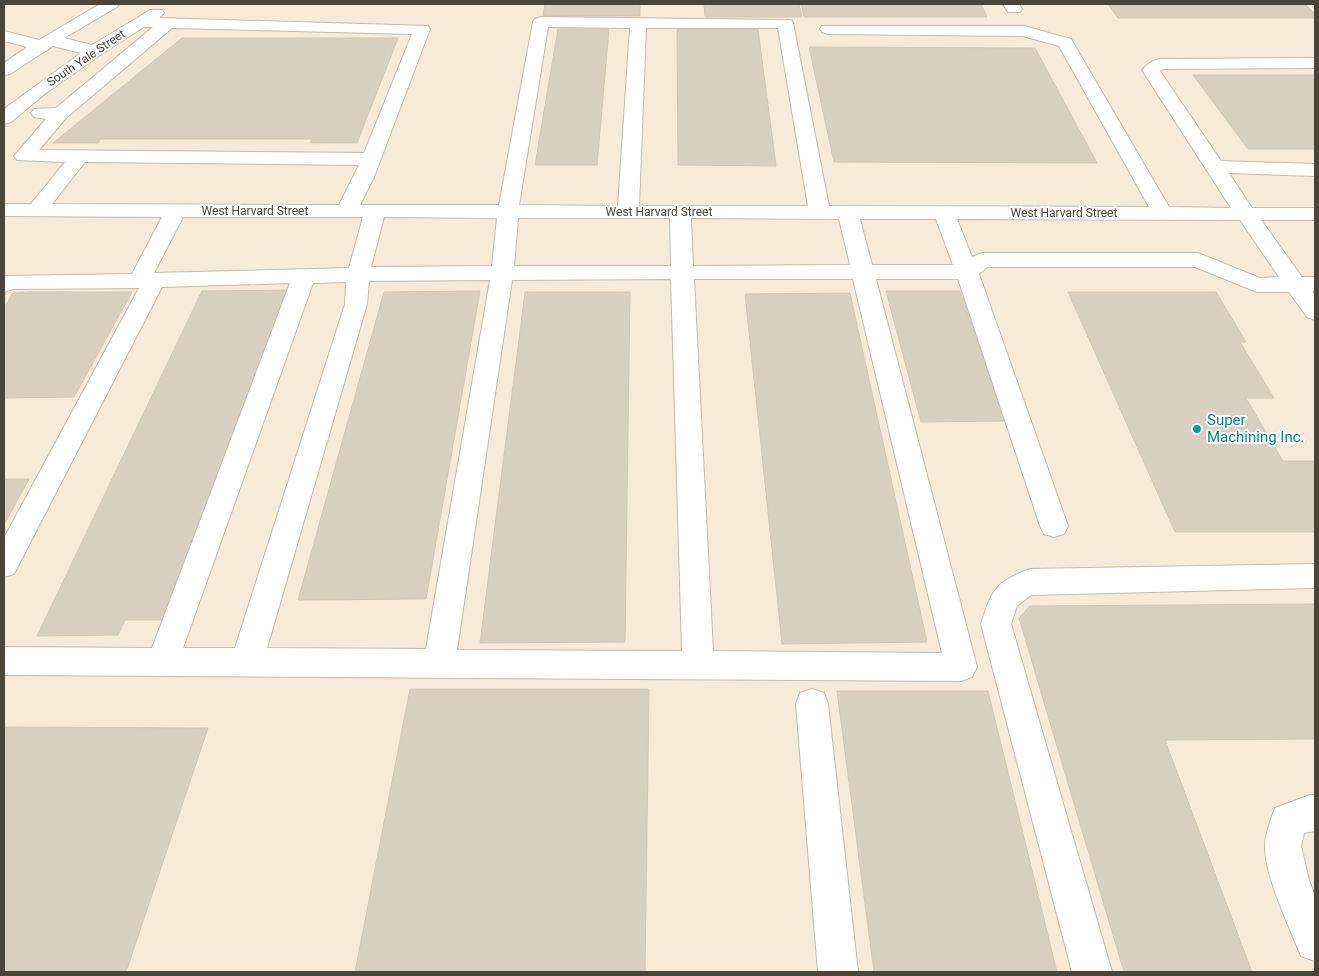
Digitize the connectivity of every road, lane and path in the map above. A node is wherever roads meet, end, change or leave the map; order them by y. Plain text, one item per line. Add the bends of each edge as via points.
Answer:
1 (111, 4) edge
2 (173, 4) edge
3 (141, 22) junction
4 (168, 23) junction
5 (638, 23) junction
6 (828, 29) dead end
7 (4, 36) edge
8 (46, 43) junction
9 (95, 51) junction
10 (1315, 63) edge
11 (4, 70) edge
12 (4, 94) edge
13 (27, 99) junction
14 (60, 114) junction
15 (8, 115) edge
16 (78, 157) junction
17 (371, 159) junction
18 (1215, 167) junction
19 (1312, 172) edge
20 (4, 210) edge
21 (37, 210) junction
22 (176, 210) junction
23 (346, 211) junction
24 (375, 211) junction
25 (508, 212) junction
26 (628, 212) junction
27 (680, 212) junction
28 (820, 213) junction
29 (848, 213) junction
30 (944, 213) junction
31 (1163, 214) junction
32 (1246, 214) junction
33 (1315, 214) edge
34 (967, 272) junction
35 (502, 273) junction
36 (682, 273) junction
37 (862, 273) junction
38 (358, 274) junction
39 (304, 276) junction
40 (147, 280) junction
41 (4, 285) edge
42 (1306, 285) edge
43 (1315, 312) edge
44 (1054, 526) dead end
45 (4, 565) edge
46 (1315, 576) edge
47 (4, 661) edge
48 (162, 662) junction
49 (247, 662) junction
50 (439, 664) junction
51 (698, 665) junction
52 (812, 704) dead end
53 (1315, 813) edge
54 (1315, 942) edge
55 (838, 972) edge
56 (1092, 972) edge

1 - 8 street
2 - 3 street, South Yale Street
3 - 4 street
3 - 9 street, South Yale Street
4 - 14 street
4 - 17 street via 422,29
5 - 25 street via 541,22
5 - 26 street
5 - 28 street via 785,23
6 - 31 street via 1024,31 1064,43
7 - 8 street
8 - 9 street
8 - 11 street
9 - 13 street, South Yale Street
10 - 18 street via 1159,64 1152,70
12 - 13 street
13 - 15 street, South Yale Street
14 - 15 street
14 - 16 street via 24,156
16 - 17 street
16 - 21 street
17 - 23 street
18 - 19 street
18 - 32 street
20 - 21 street, West Harvard Street
21 - 22 street, West Harvard Street
22 - 23 street, West Harvard Street
22 - 40 street
23 - 24 street, West Harvard Street
24 - 25 street, West Harvard Street
24 - 38 street
25 - 26 street, West Harvard Street
25 - 35 street
26 - 27 street, West Harvard Street
27 - 28 street, West Harvard Street
27 - 36 street
28 - 29 street, West Harvard Street
29 - 30 street, West Harvard Street
29 - 37 street
30 - 31 street, West Harvard Street
30 - 34 street
31 - 32 street, West Harvard Street
32 - 33 street, West Harvard Street
32 - 42 street
34 - 37 street
34 - 42 street via 982,260 1198,260 1257,286
34 - 44 street
35 - 36 street
35 - 38 street
35 - 50 street
36 - 37 street
36 - 51 street
37 - 51 street via 961,667
38 - 39 street
38 - 49 street via 356,304
39 - 40 street
39 - 48 street
40 - 41 street via 7,282
40 - 45 street
42 - 43 street
46 - 56 street via 1030,582 1016,585 1002,604 996,624
47 - 48 street
48 - 49 street
49 - 50 street
50 - 51 street
52 - 55 street
53 - 54 street via 1288,821 1283,846 1290,880

